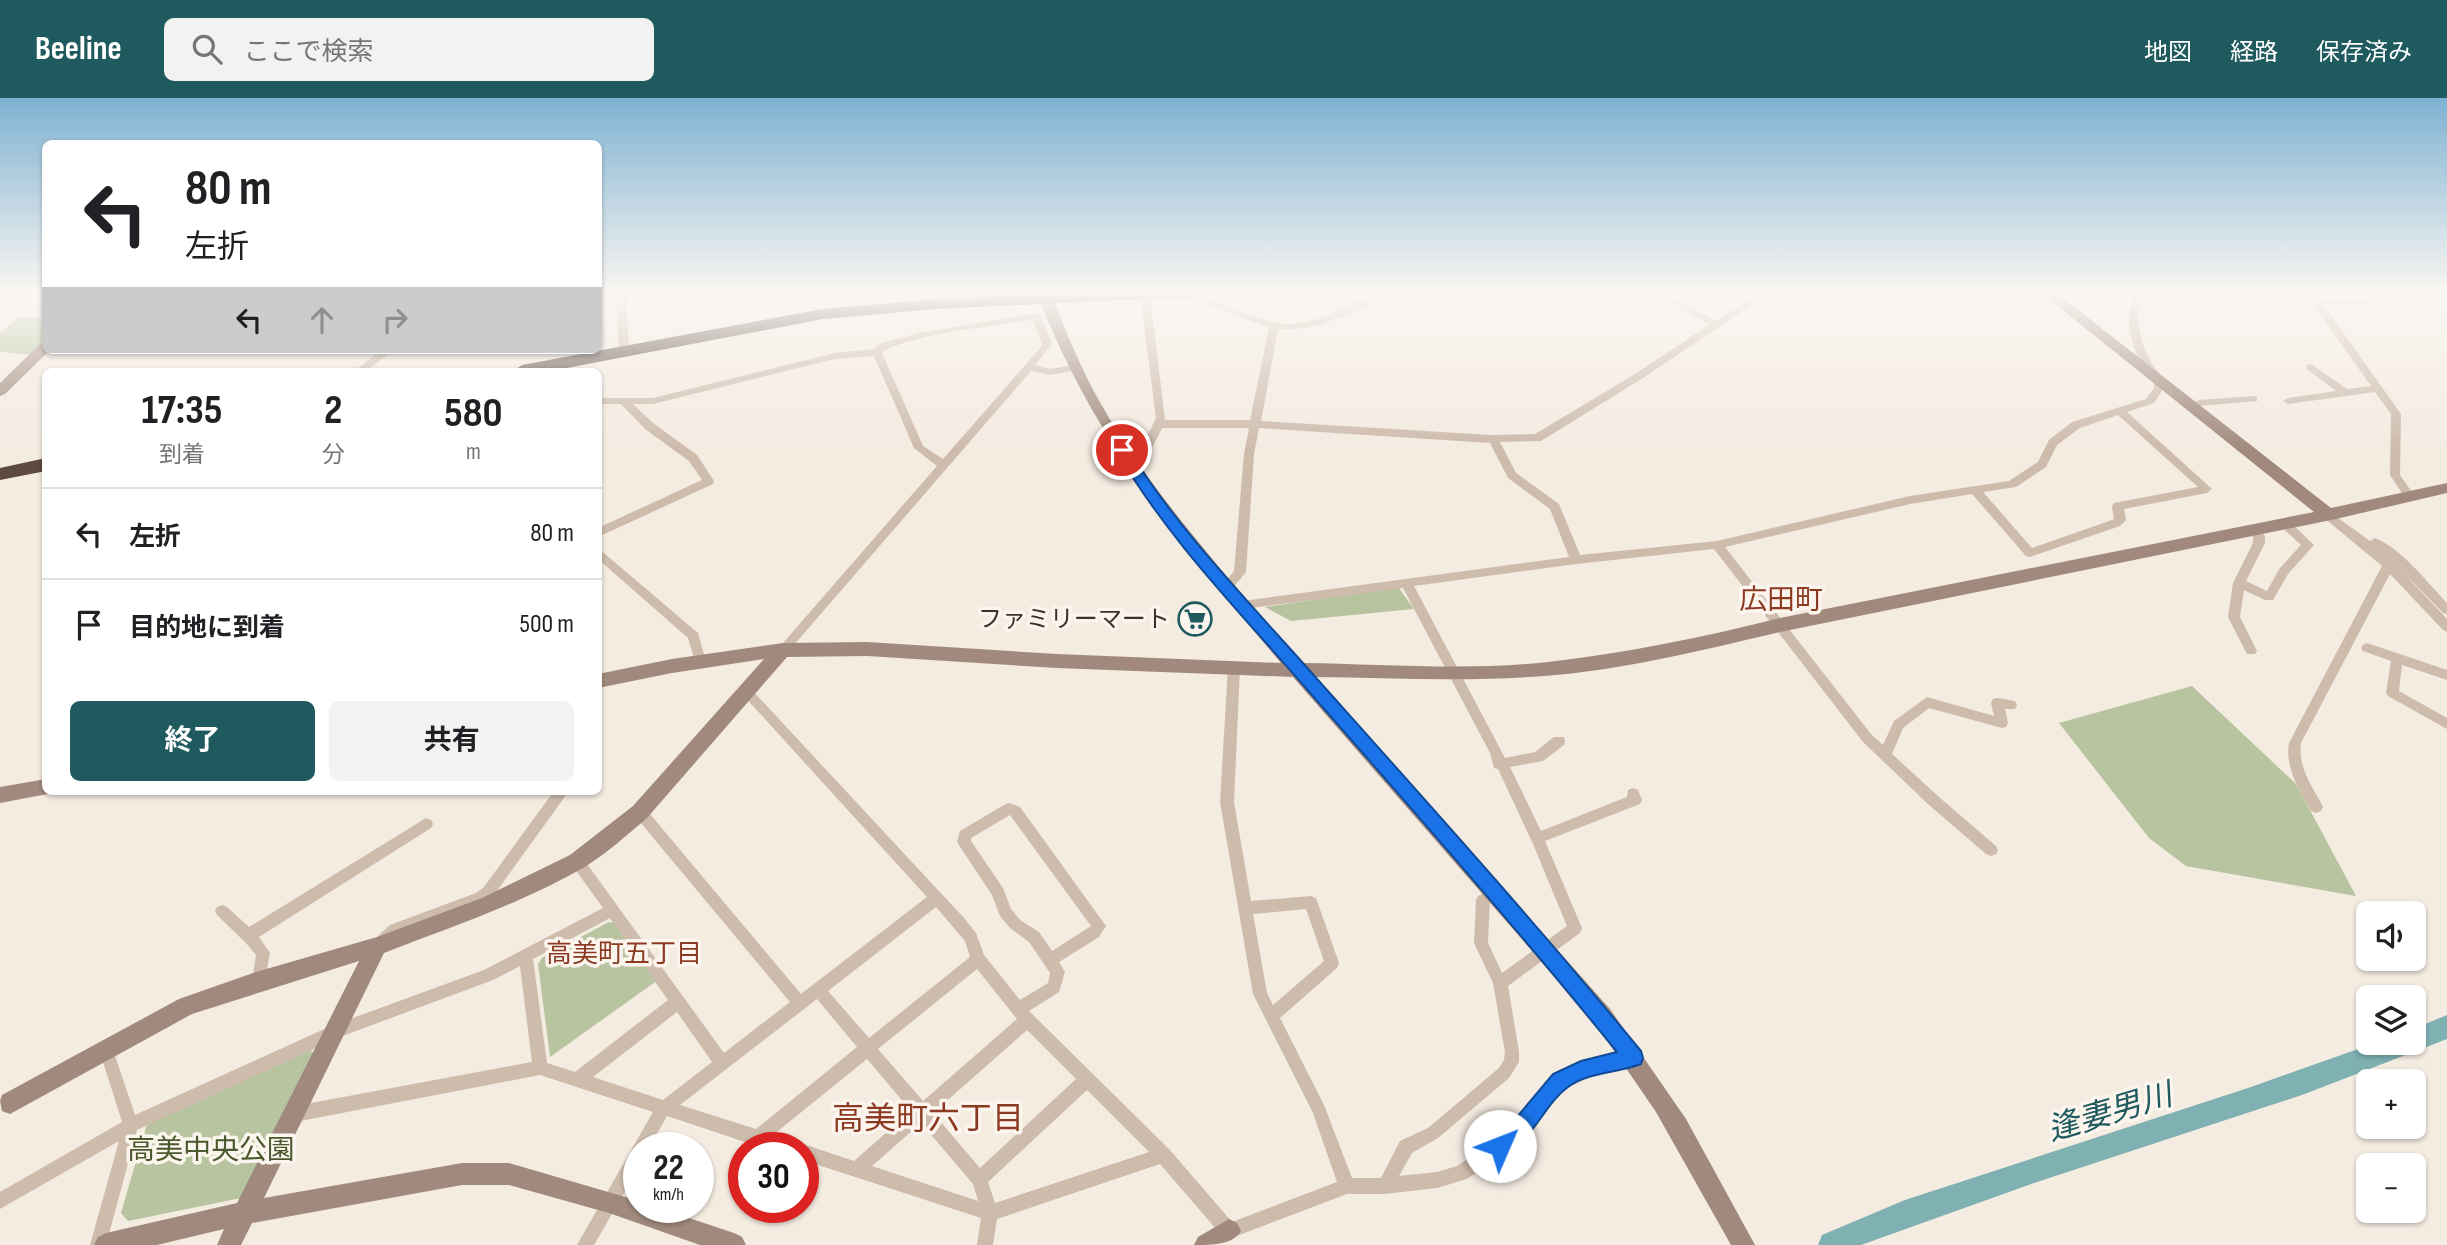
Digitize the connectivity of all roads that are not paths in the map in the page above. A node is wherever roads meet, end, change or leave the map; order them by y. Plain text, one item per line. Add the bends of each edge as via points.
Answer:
1 (624, 345) edge
2 (659, 345) edge
3 (888, 345) edge
4 (1048, 345) edge
5 (1065, 345) edge
6 (1151, 345) edge
7 (1270, 345) edge
8 (1686, 345) edge
9 (2114, 345) edge
10 (2125, 345) edge
11 (2140, 345) edge
12 (2348, 345) edge
13 (42, 350) edge
14 (624, 351) junction
15 (877, 352) junction
16 (383, 354) edge
17 (2144, 359) junction
18 (1028, 367) junction
19 (2311, 367) dead end
20 (363, 368) edge
21 (537, 368) edge
22 (1074, 368) junction
23 (2160, 381) junction
24 (2378, 388) junction
25 (0, 391) edge
26 (2346, 393) junction
27 (2253, 399) dead end
28 (602, 401) edge
29 (2288, 401) dead end
30 (625, 403) junction
31 (2199, 403) junction
32 (2120, 411) junction
33 (1160, 424) junction
34 (1255, 424) junction
35 (1493, 439) junction
36 (942, 464) junction
37 (42, 465) edge
38 (1135, 471) junction
39 (0, 474) edge
40 (2447, 488) edge
41 (1976, 491) junction
42 (2409, 495) junction
43 (2331, 513) junction
44 (2283, 522) junction
45 (2251, 529) junction
46 (602, 531) edge
47 (1717, 545) junction
48 (602, 556) edge
49 (1576, 561) junction
50 (2389, 564) junction
51 (1406, 582) junction
52 (2239, 583) junction
53 (1228, 586) junction
54 (2427, 588) junction
55 (2447, 594) edge
56 (1243, 605) junction
57 (2447, 610) edge
58 (1780, 625) junction
59 (2447, 627) edge
60 (2367, 648) dead end
61 (783, 650) junction
62 (2251, 651) dead end
63 (2397, 658) junction
64 (700, 662) junction
65 (1234, 667) junction
66 (1297, 670) junction
67 (1456, 673) junction
68 (2447, 675) edge
69 (602, 680) edge
70 (747, 692) junction
71 (2011, 705) dead end
72 (2447, 724) edge
73 (1559, 741) dead end
74 (1885, 755) junction
75 (1499, 764) junction
76 (42, 788) edge
77 (1633, 794) dead end
78 (559, 795) edge
79 (0, 796) edge
80 (2316, 807) dead end
81 (640, 812) junction
82 (426, 824) dead end
83 (1536, 839) junction
84 (1991, 850) dead end
85 (577, 861) junction
86 (937, 898) junction
87 (1483, 900) dead end
88 (1245, 908) junction
89 (222, 911) dead end
90 (611, 911) junction
91 (248, 935) junction
92 (377, 946) junction
93 (1546, 950) junction
94 (526, 956) junction
95 (978, 959) junction
96 (1051, 959) junction
97 (259, 981) junction
98 (1500, 982) junction
99 (818, 990) junction
100 (678, 1002) junction
101 (800, 1003) junction
102 (1022, 1014) junction
103 (1270, 1017) junction
104 (335, 1031) junction
105 (866, 1048) junction
106 (106, 1049) junction
107 (1634, 1058) junction
108 (722, 1063) junction
109 (540, 1068) junction
110 (1088, 1079) junction
111 (577, 1080) junction
112 (5, 1106) edge
113 (663, 1109) junction
114 (920, 1111) junction
115 (295, 1114) junction
116 (131, 1125) junction
117 (650, 1132) edge
118 (738, 1132) edge
119 (764, 1132) edge
120 (1163, 1155) junction
121 (819, 1157) edge
122 (858, 1168) junction
123 (623, 1178) edge
124 (979, 1179) junction
125 (1346, 1186) junction
126 (1385, 1186) junction
127 (0, 1200) edge
128 (609, 1202) junction
129 (246, 1213) junction
130 (990, 1213) junction
131 (1229, 1231) junction
132 (97, 1245) edge
133 (106, 1245) edge
134 (229, 1245) edge
135 (585, 1245) edge
136 (734, 1245) edge
137 (985, 1245) edge
138 (1206, 1245) edge
139 (1743, 1245) edge

1 - 14 street
2 - 14 highway
3 - 15 street
4 - 18 street
5 - 22 street
6 - 33 street
7 - 34 street
8 - 35 street via 1545,435
9 - 23 street
10 - 17 street
11 - 17 street
12 - 24 street
13 - 25 street
14 - 21 highway
15 - 30 street via 835,356 671,397
15 - 36 street via 919,448
16 - 20 street
17 - 23 street
17 - 31 street
18 - 22 street via 1049,372
18 - 36 street
19 - 26 street
22 - 38 street
23 - 32 street via 2150,401
23 - 43 street
24 - 26 street
24 - 42 street via 2396,414 2395,475
26 - 29 street
27 - 31 street
28 - 30 street
30 - 46 street via 693,458 709,481
31 - 43 street
32 - 41 street via 2063,433 2042,464 2012,484
32 - 41 street via 2207,489 2118,506 2120,520 2116,523 2030,553
33 - 34 street
33 - 38 street
34 - 35 street
34 - 53 street via 1240,572
35 - 49 street via 1512,475 1555,507
36 - 61 street
37 - 39 highway
38 - 53 street
40 - 42 street
41 - 47 street via 1910,500
42 - 43 street
43 - 44 street
43 - 50 street
43 - 54 street via 2395,557
44 - 45 street
44 - 52 street via 2308,545 2284,571 2269,597
45 - 52 street via 2259,543
45 - 58 street
47 - 49 street
47 - 58 street
48 - 64 street via 694,636
49 - 51 street
50 - 59 street
50 - 80 street via 2295,743 2296,772
51 - 56 street
51 - 67 street
52 - 62 street via 2234,617
53 - 56 street
54 - 55 street
54 - 57 street
56 - 66 street
58 - 67 street via 1701,644 1547,669
58 - 74 street
60 - 63 street
61 - 64 street
61 - 65 street via 867,649
61 - 70 street
63 - 68 street
63 - 72 street via 2392,693
64 - 69 street
65 - 66 street
65 - 88 street via 1227,802
66 - 67 street
66 - 93 street
67 - 75 street
70 - 81 street
70 - 86 street
71 - 74 street via 1997,703 2002,723 1927,702 1898,725
73 - 75 street via 1538,757
74 - 84 street
75 - 83 street
76 - 79 street
77 - 83 street via 1635,800
78 - 92 street via 489,891 467,904 395,930
81 - 85 street
81 - 101 street
82 - 91 street
83 - 93 street via 1575,928
85 - 90 street
85 - 92 street via 489,904
86 - 95 street via 971,939
86 - 99 street
87 - 98 street via 1481,943
88 - 103 street via 1260,994
88 - 103 street via 1311,902 1332,963
89 - 91 street
90 - 94 street
90 - 100 street
91 - 97 street via 263,953
92 - 97 street
92 - 104 street
93 - 98 street
93 - 107 street
94 - 104 street via 488,975
94 - 109 street
95 - 102 street
95 - 105 street
96 - 96 street via 1005,912 998,892 964,842 965,835 1009,810 1015,811 1099,926
96 - 102 street via 1058,976 1054,987
97 - 106 street via 186,1006
98 - 126 street via 1511,1062 1471,1103 1433,1133 1406,1147
99 - 101 street
99 - 105 street
100 - 108 street
100 - 111 street
101 - 108 street
102 - 110 street
102 - 114 street
103 - 125 street via 1319,1110
104 - 115 street
104 - 116 street
105 - 114 street
105 - 119 street
106 - 112 street
106 - 116 street
107 - 126 street via 1560,1080 1514,1136 1461,1174
107 - 139 street via 1703,1166
108 - 113 street
109 - 111 street
109 - 115 street
110 - 120 street
110 - 124 street
111 - 113 street
113 - 117 street
113 - 118 street
114 - 122 street
114 - 124 street
115 - 129 street
116 - 127 street
116 - 132 street
120 - 130 street
120 - 131 street
121 - 122 street
122 - 130 street
123 - 128 street
124 - 130 street
125 - 126 street
125 - 131 street
128 - 129 street via 509,1174 462,1174
128 - 135 street
128 - 136 street
129 - 133 street
129 - 134 street
130 - 137 street
131 - 138 street

